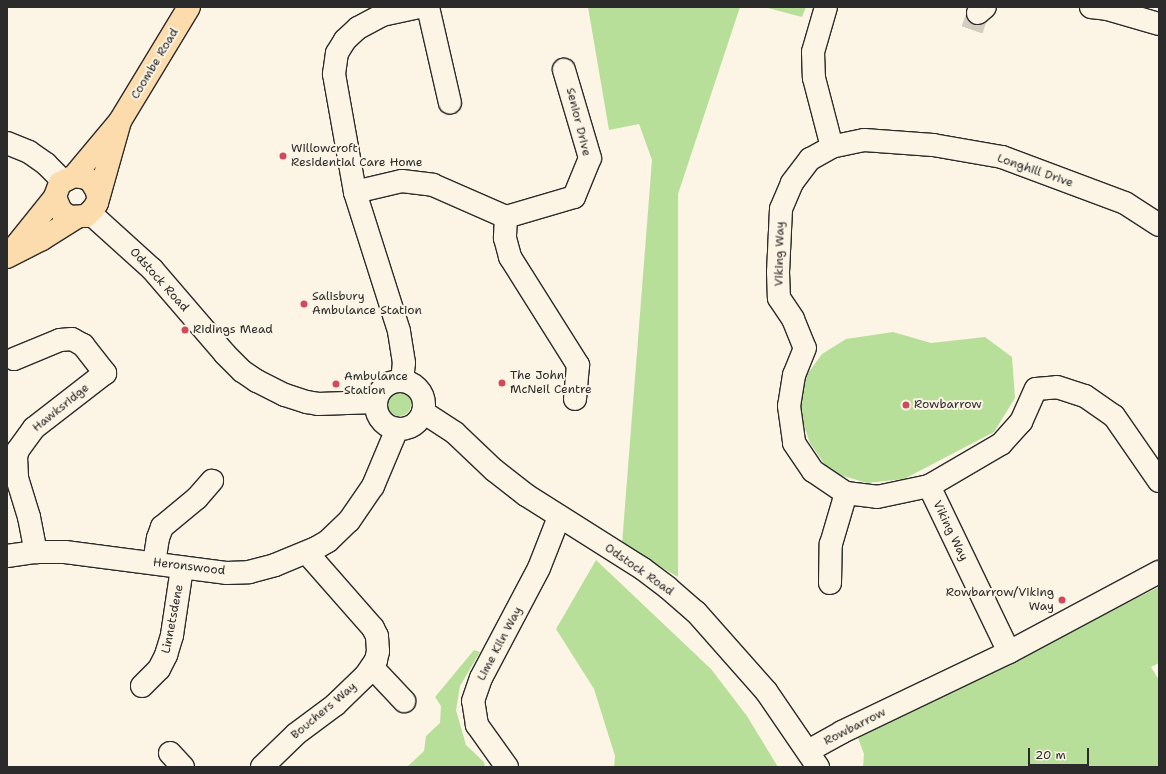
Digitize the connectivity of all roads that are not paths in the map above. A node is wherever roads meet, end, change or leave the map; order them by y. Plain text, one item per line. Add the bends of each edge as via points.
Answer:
1 (189, 7) edge
2 (419, 7) edge
3 (428, 7) edge
4 (826, 7) edge
5 (1090, 7) edge
6 (1159, 24) edge
7 (564, 70) dead end
8 (450, 102) dead end
9 (120, 121) junction
10 (7, 142) edge
11 (832, 148) junction
12 (64, 185) junction
13 (356, 192) junction
14 (88, 209) junction
15 (506, 217) junction
16 (1159, 225) edge
17 (7, 256) edge
18 (14, 359) dead end
19 (402, 381) junction
20 (575, 399) dead end
21 (376, 402) junction
22 (423, 412) junction
23 (397, 429) junction
24 (11, 457) edge
25 (212, 481) dead end
26 (1159, 481) edge
27 (929, 486) junction
28 (846, 493) junction
29 (559, 517) junction
30 (36, 552) junction
31 (307, 553) junction
32 (7, 556) edge
33 (154, 563) junction
34 (182, 568) junction
35 (1159, 572) edge
36 (830, 583) dead end
37 (1009, 652) junction
38 (372, 667) junction
39 (142, 686) dead end
40 (404, 700) dead end
41 (813, 759) edge
42 (262, 767) edge
43 (507, 767) edge

1 - 9 highway, Coombe Road
2 - 13 street via 382,15 358,28 345,40 337,54 334,74
3 - 8 street
4 - 11 street via 813,52 814,78
5 - 6 street via 1107,9
7 - 15 street, Senior Drive via 590,158 574,196
9 - 12 highway, Coombe Road
9 - 14 highway, Coombe Road
10 - 12 street via 46,164
11 - 16 street, Longhill Drive via 864,140 884,141 1002,157 1125,203
11 - 28 street, Viking Way via 810,158 792,183 781,209 779,298 793,319 804,348 794,375 789,406 794,443 813,471
12 - 14 highway via 61,211
12 - 14 highway via 86,178 91,181 97,191
12 - 17 highway, Coombe Road
13 - 15 street via 402,182 432,185
13 - 19 street via 399,331 404,363
14 - 17 highway, Coombe Road via 42,239
14 - 21 street, Odstock Road via 152,269 242,371 285,396 307,402
15 - 20 street via 505,238 510,257 578,365
18 - 24 street, Hawksridge via 60,340 72,339 83,345 105,373 34,428
19 - 21 street via 388,384 382,389
19 - 22 street via 420,391
21 - 23 street via 376,410 384,422
22 - 23 street via 410,427
22 - 29 street, Odstock Road via 455,433 526,496
23 - 31 street, Heronswood via 379,473 359,509 332,537
24 - 30 street, Hawksridge via 29,517
25 - 33 street via 197,498 162,526
26 - 27 street via 1114,416 1085,396 1057,387 1036,389 1021,422 1001,444
27 - 28 street, Viking Way via 877,497
27 - 37 street, Viking Way
28 - 36 street via 831,544
29 - 41 street, Odstock Road via 643,569 696,612 766,690
29 - 43 street, Lime Kiln Way via 539,568 481,678 472,701 477,725
30 - 32 street, Heronswood
30 - 33 street, Heronswood via 74,553
31 - 34 street, Heronswood via 249,572 226,573
31 - 38 street, Bouchers Way via 373,628 379,644
33 - 34 street, Heronswood
34 - 39 street, Linnetsdene via 172,635 166,655 158,669
35 - 37 street, Rowbarrow
37 - 41 street, Rowbarrow via 842,732
38 - 40 street
38 - 42 street, Bouchers Way via 335,704 296,734

